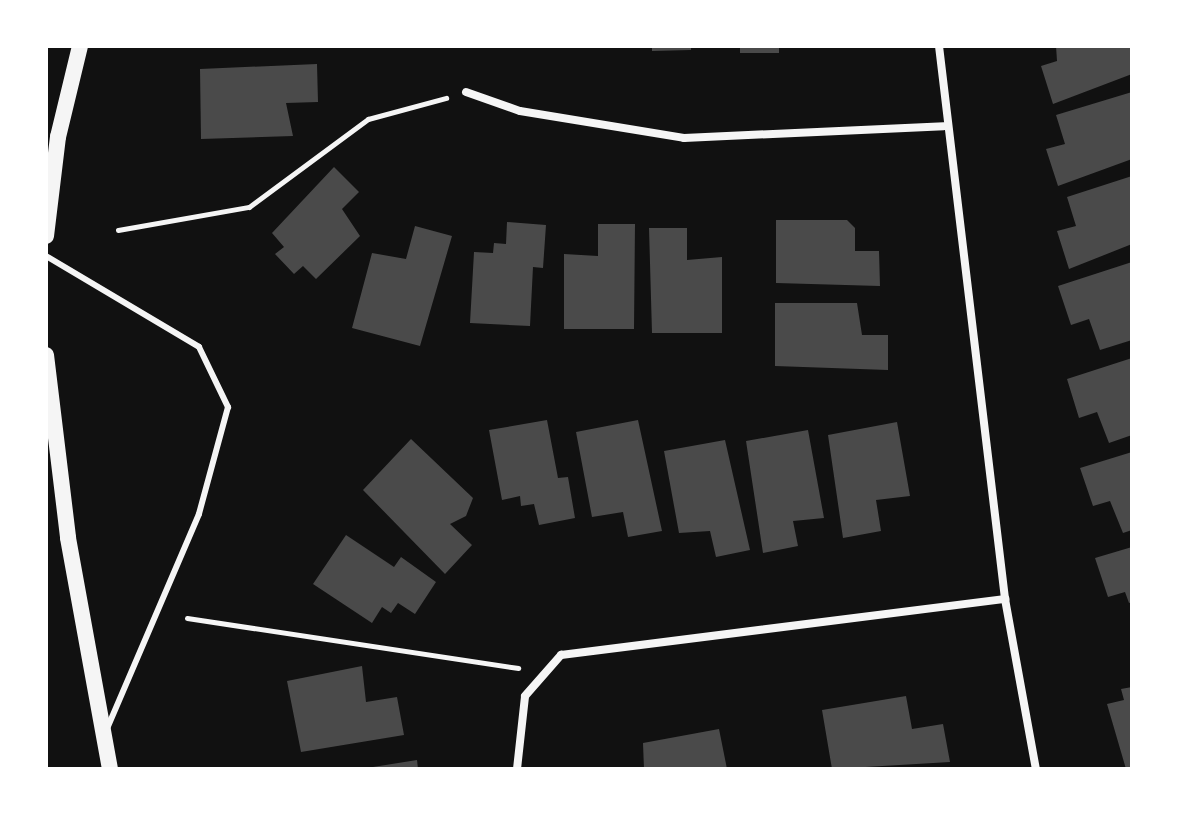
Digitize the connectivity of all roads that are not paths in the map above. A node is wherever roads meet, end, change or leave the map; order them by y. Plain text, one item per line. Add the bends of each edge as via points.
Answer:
1 (80, 46) edge
2 (939, 46) edge
3 (466, 92) road end
4 (944, 126) junction
5 (46, 236) edge
6 (46, 256) edge
7 (46, 355) edge
8 (1005, 599) junction
9 (104, 736) junction
10 (110, 769) edge
11 (517, 769) edge
12 (1036, 769) edge

1 - 5 main road via 58,137
2 - 4 street
3 - 4 street via 520,111 684,138
4 - 8 street
6 - 9 lane via 199,347 228,407 199,514
7 - 9 main road via 68,538
8 - 11 street via 561,655 543,672 522,708
8 - 12 street
9 - 10 main road

